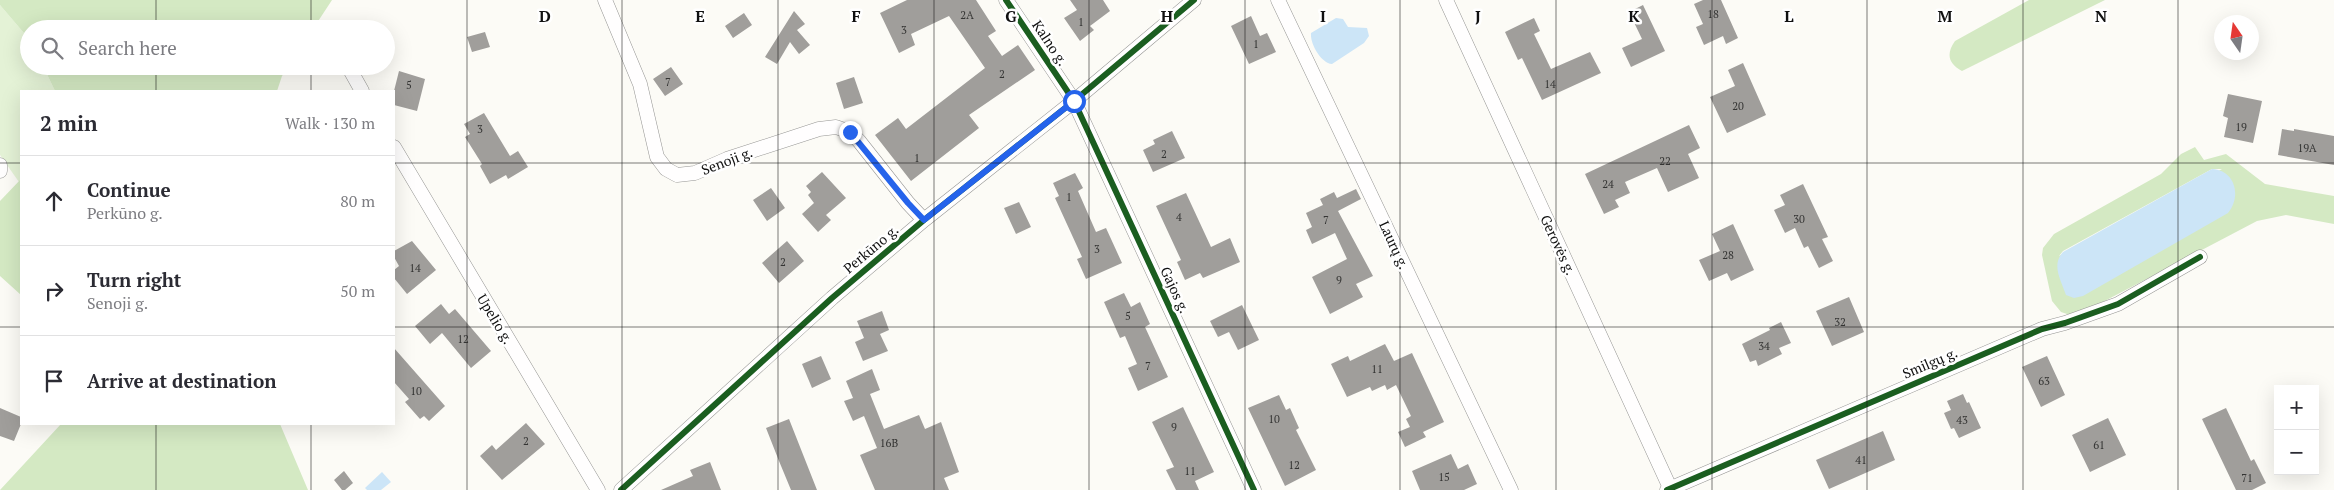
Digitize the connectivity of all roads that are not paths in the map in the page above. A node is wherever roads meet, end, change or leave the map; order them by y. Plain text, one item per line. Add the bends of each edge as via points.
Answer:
1 (605, 0) edge
2 (1006, 0) edge
3 (1194, 0) edge
4 (1278, 0) edge
5 (1446, 0) edge
6 (353, 75) edge
7 (361, 90) edge
8 (1074, 101) junction
9 (395, 149) edge
10 (0, 165) edge
11 (0, 171) edge
12 (924, 220) junction
13 (2200, 257) dead end
14 (598, 490) edge
15 (620, 490) edge
16 (1254, 490) edge
17 (1511, 490) edge
18 (1669, 490) edge

1 - 12 street, Senoji g. via 640,84 657,157 666,169 677,175 695,173 819,129 836,127 850,132
2 - 8 street, Kalno g.
3 - 8 street, Perkūno g.
4 - 17 street, Laurų g.
5 - 18 street, Gerovės g.
6 - 7 street
8 - 12 street, Perkūno g.
8 - 16 street, Gajos g.
9 - 14 street, Upelio g.
10 - 11 street
12 - 15 street, Perkūno g. via 832,298
13 - 18 street, Smilgų g. via 2118,304 2042,329

